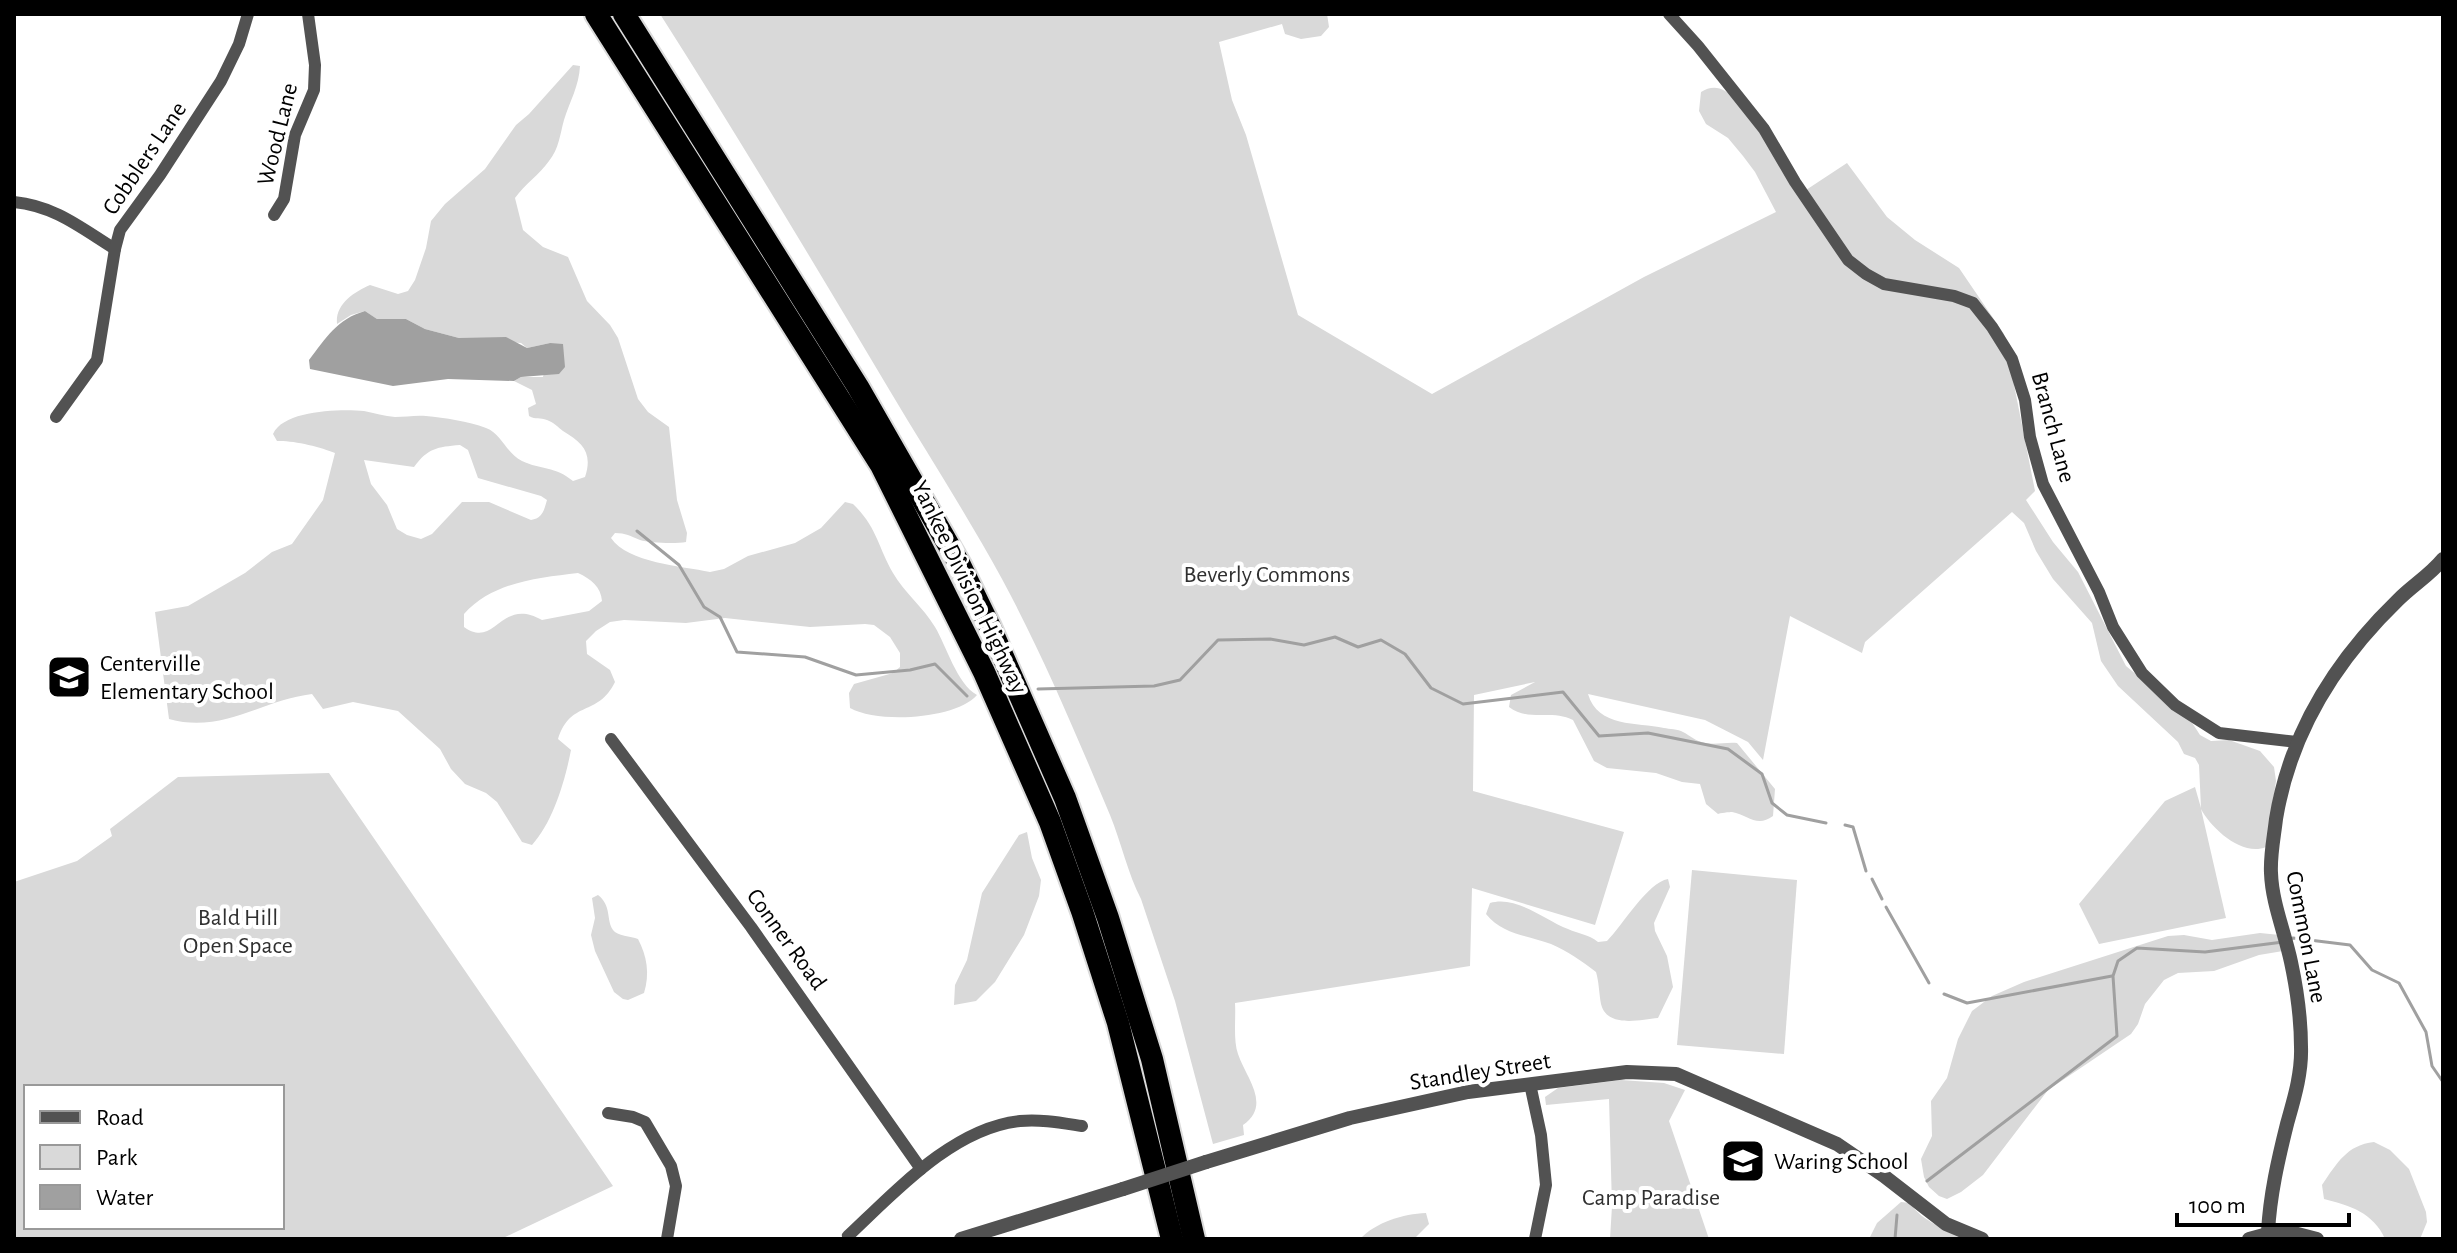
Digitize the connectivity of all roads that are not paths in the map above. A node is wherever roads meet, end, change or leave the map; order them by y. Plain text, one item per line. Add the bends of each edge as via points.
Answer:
1 (248, 14) edge
2 (308, 14) edge
3 (596, 14) edge
4 (624, 14) edge
5 (1669, 14) edge
6 (14, 202) edge
7 (274, 215) dead end
8 (115, 249) junction
9 (56, 417) dead end
10 (2443, 559) edge
11 (611, 739) dead end
12 (2297, 742) junction
13 (1530, 1084) junction
14 (608, 1113) dead end
15 (1082, 1126) dead end
16 (921, 1169) junction
17 (2268, 1232) junction
18 (848, 1238) edge
19 (667, 1239) edge
20 (961, 1239) edge
21 (1172, 1239) edge
22 (1194, 1239) edge
23 (1535, 1239) edge
24 (1982, 1239) edge
25 (2249, 1239) edge
26 (2317, 1239) edge

1 - 8 street, Cobblers Lane via 221,81 120,230
2 - 7 street, Wood Lane via 314,90 295,135 284,199
3 - 21 highway, Yankee Division Highway via 881,465 984,672 1050,822 1082,911 1118,1023
4 - 22 highway, Yankee Division Highway via 866,399 990,627 1065,798 1108,918 1152,1059
5 - 12 street, Branch Lane via 1764,129 1848,260 1884,284 1973,303 1992,327 2012,359 2043,484 2113,627 2142,673 2175,705 2219,733
6 - 8 street via 44,207
8 - 9 street, Cobblers Lane via 97,360
10 - 12 street, Common Lane via 2356,647 2311,710
11 - 16 street, Conner Road
12 - 17 street, Common Lane via 2280,796 2271,853 2273,893 2298,1002 2302,1050
13 - 20 street, Standley Street, bridge via 1363,1115
13 - 23 street via 1546,1185
13 - 24 street, Standley Street via 1627,1072 1676,1074 1837,1144 1946,1224
14 - 19 street via 645,1122 671,1166 676,1186
15 - 16 street via 1037,1120 999,1124
16 - 18 street
17 - 25 street
17 - 26 street

